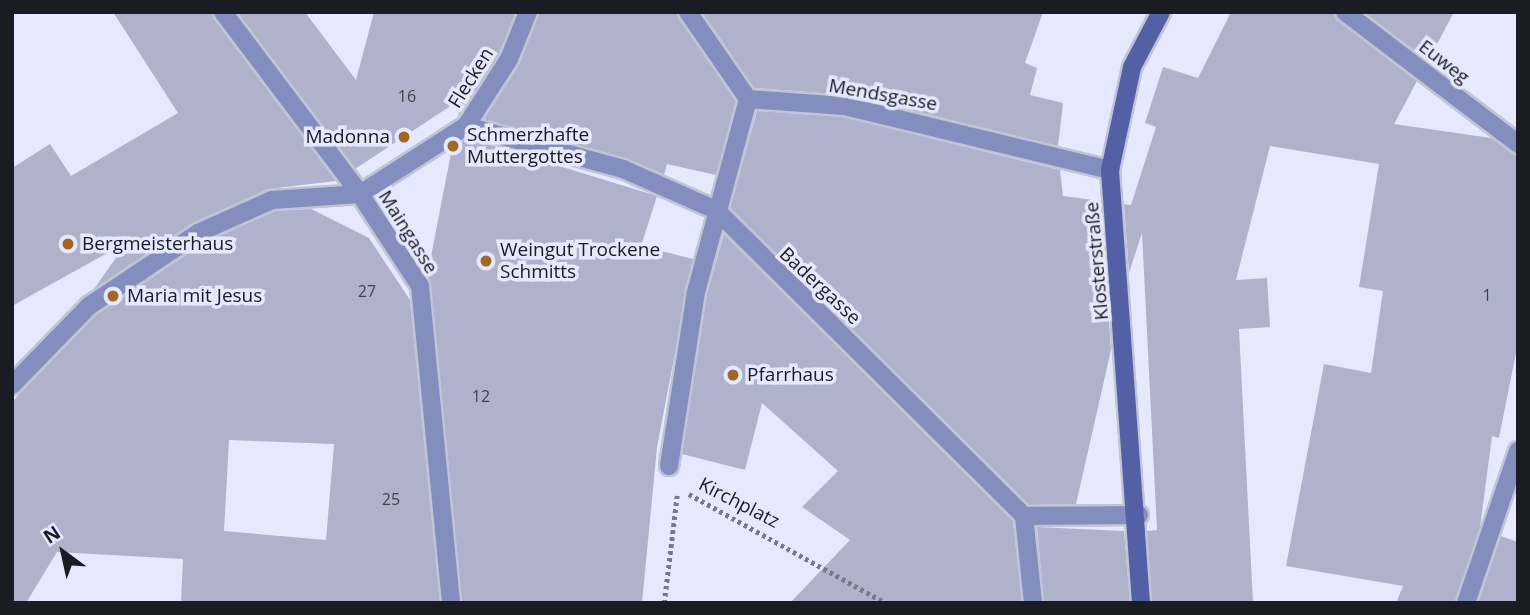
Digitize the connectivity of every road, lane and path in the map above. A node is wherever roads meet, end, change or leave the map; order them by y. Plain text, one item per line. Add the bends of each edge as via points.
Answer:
1 (223, 12) edge
2 (528, 12) edge
3 (688, 12) edge
4 (1161, 12) edge
5 (1345, 12) edge
6 (748, 99) junction
7 (466, 126) junction
8 (1518, 144) edge
9 (1110, 170) junction
10 (360, 194) junction
11 (721, 217) junction
12 (12, 385) edge
13 (1518, 451) edge
14 (669, 466) dead end
15 (1139, 515) junction
16 (1024, 516) junction
17 (451, 603) edge
18 (664, 603) edge
19 (886, 603) edge
20 (1033, 603) edge
21 (1140, 603) edge
22 (1466, 603) edge

1 - 10 street, Maingasse
2 - 7 street, Flecken via 509,59
3 - 6 street
4 - 9 street, Klosterstraße via 1132,67
5 - 8 street, Euweg
6 - 9 street, Mendsgasse via 845,106
6 - 11 street
7 - 10 street, Flecken
7 - 11 street, Badergasse via 623,169
9 - 15 street, Klosterstraße
10 - 12 street via 272,200 198,233 89,306
10 - 17 street, Maingasse via 419,286
11 - 14 street via 696,292
11 - 16 street, Badergasse
13 - 22 street
15 - 16 street
15 - 21 street, Klosterstraße
16 - 20 street
18 - 19 path, Kirchplatz via 678,488 788,543

